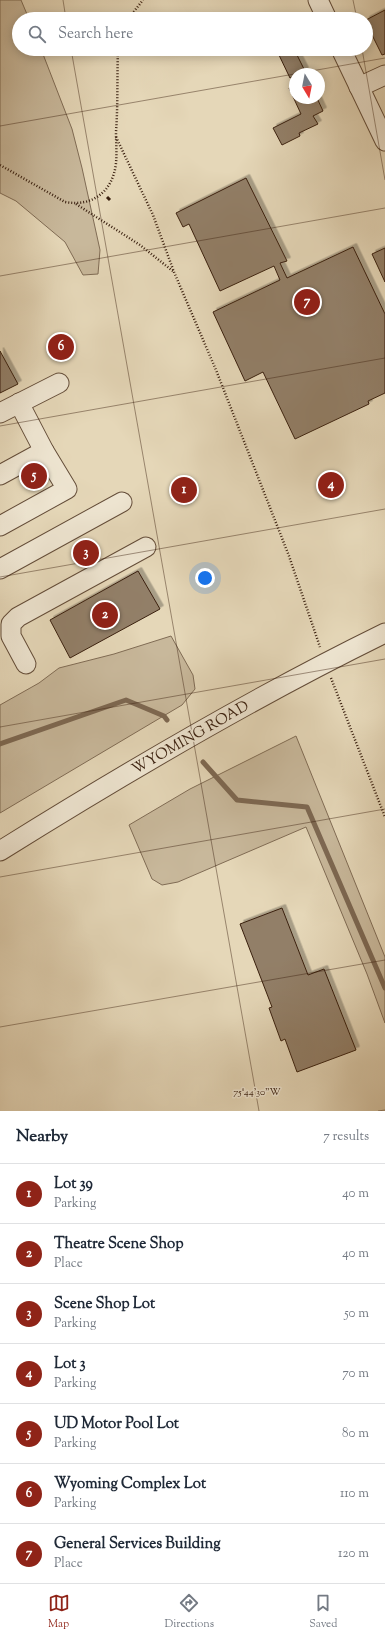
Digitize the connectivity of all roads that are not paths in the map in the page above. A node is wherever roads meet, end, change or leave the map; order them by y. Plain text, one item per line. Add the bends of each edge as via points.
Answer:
1 (318, 0) edge
2 (324, 12) edge
3 (344, 56) edge
4 (385, 75) edge
5 (359, 87) junction
6 (385, 141) edge
7 (59, 383) dead end
8 (19, 403) junction
9 (0, 413) edge
10 (44, 451) junction
11 (0, 475) edge
12 (122, 502) dead end
13 (0, 526) edge
14 (146, 548) dead end
15 (0, 569) edge
16 (385, 633) edge
17 (26, 664) dead end
18 (0, 851) edge

1 - 2 street
3 - 5 street
4 - 5 street
5 - 6 street
7 - 8 street
8 - 9 street
8 - 10 street
10 - 11 street
10 - 13 street via 67,489
12 - 15 street
14 - 17 street via 18,617 11,624 11,636
16 - 18 street, WYOMING ROAD via 325,662 186,738

